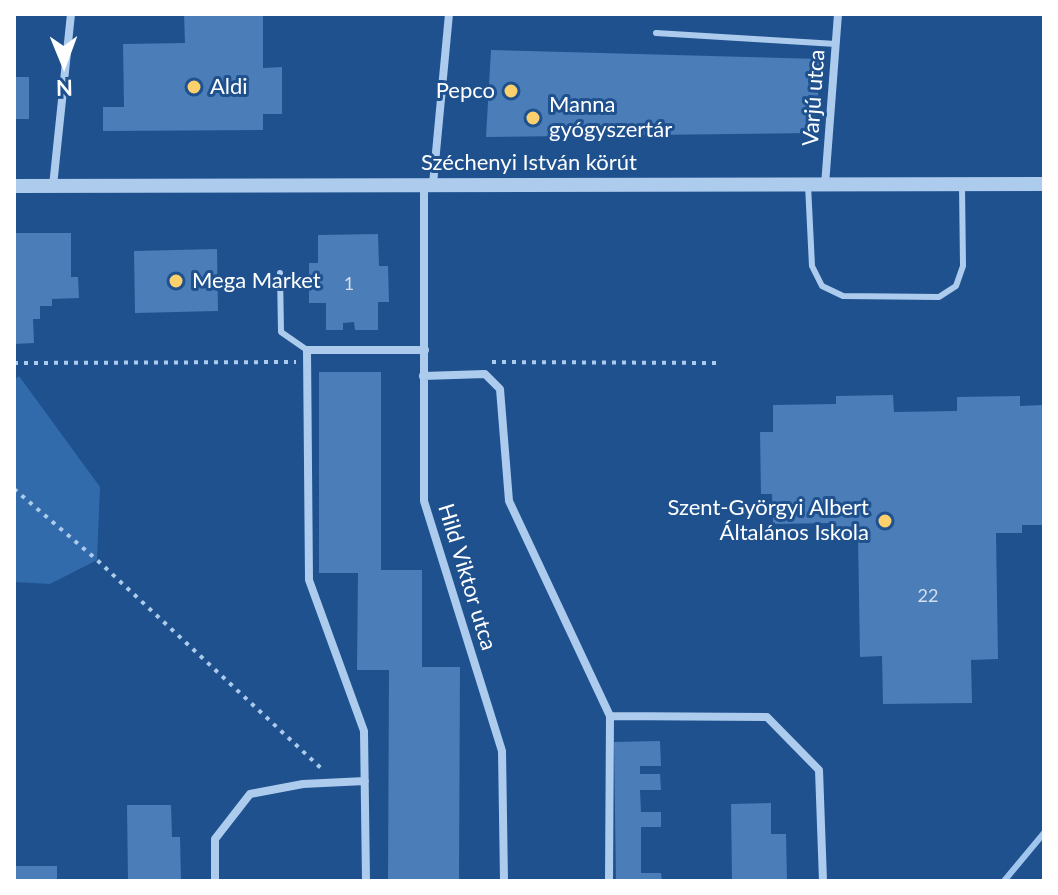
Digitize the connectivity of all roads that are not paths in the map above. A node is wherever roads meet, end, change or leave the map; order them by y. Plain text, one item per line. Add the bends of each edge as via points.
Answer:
1 (71, 14) edge
2 (449, 14) edge
3 (838, 14) edge
4 (656, 33) dead end
5 (836, 44) junction
6 (428, 184) junction
7 (962, 184) junction
8 (1044, 184) edge
9 (808, 185) junction
10 (825, 185) junction
11 (14, 186) edge
12 (53, 186) junction
13 (280, 273) dead end
14 (307, 350) junction
15 (425, 350) junction
16 (423, 376) junction
17 (610, 716) junction
18 (365, 781) junction
19 (215, 881) edge
20 (366, 881) edge
21 (504, 881) edge
22 (609, 881) edge
23 (823, 881) edge

1 - 12 street
2 - 6 street, Hild Viktor utca
3 - 5 street, Varjú utca
4 - 5 lane
5 - 10 street, Varjú utca
6 - 9 street, Széchenyi István körút
6 - 12 street, Széchenyi István körút
6 - 15 street, Hild Viktor utca via 422,267
7 - 8 street, Széchenyi István körút
7 - 9 lane via 963,266 956,286 939,297 843,296 822,286 812,266
7 - 10 street, Széchenyi István körút
9 - 10 street, Széchenyi István körút
11 - 12 street, Széchenyi István körút
13 - 14 lane via 281,332
14 - 15 street
14 - 18 street via 309,580 364,731
15 - 16 street, Hild Viktor utca
16 - 17 street via 485,374 500,389 509,501
16 - 21 street, Hild Viktor utca via 424,501 502,751
17 - 22 street
17 - 23 street via 767,717 819,770
18 - 19 street via 250,794 215,839
18 - 20 street

